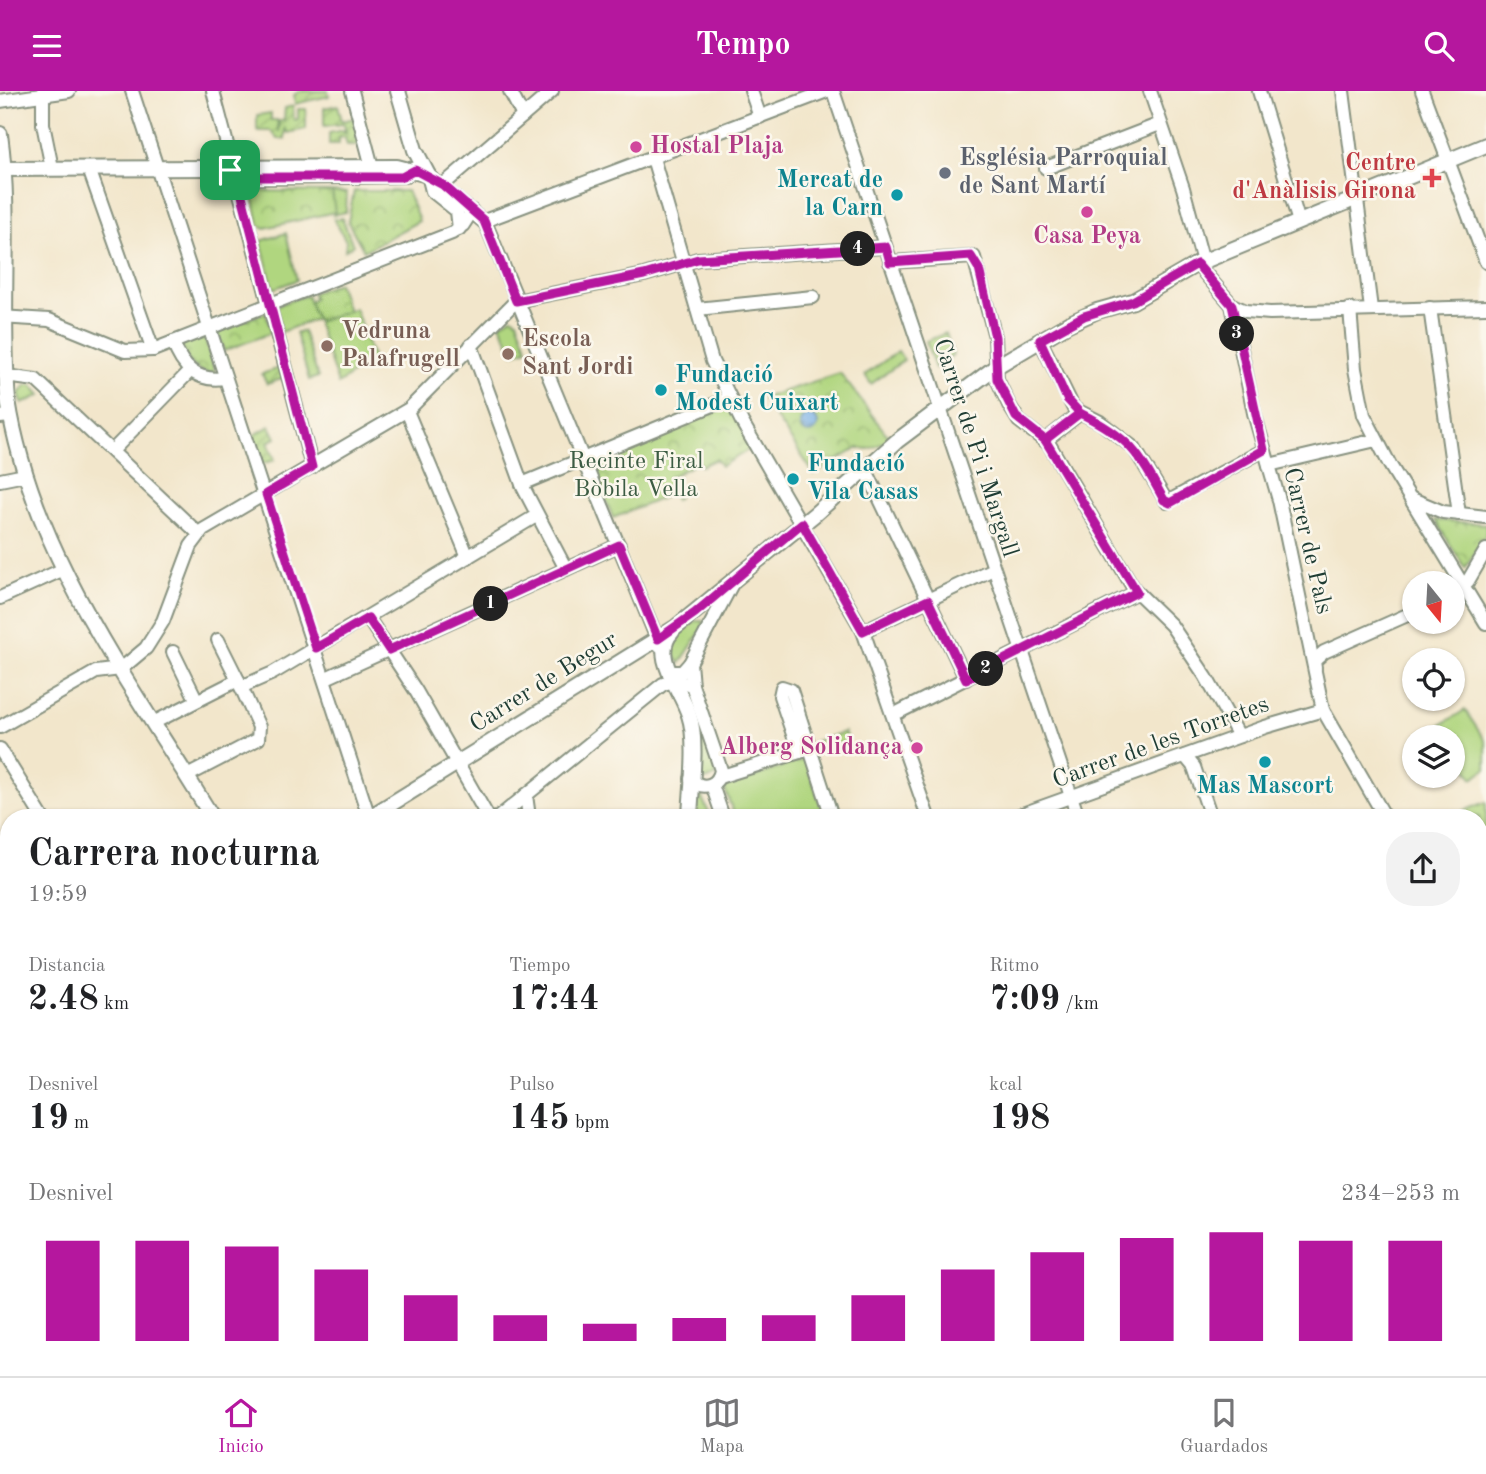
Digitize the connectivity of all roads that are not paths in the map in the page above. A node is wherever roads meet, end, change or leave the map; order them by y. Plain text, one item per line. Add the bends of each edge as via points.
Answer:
1 (69, 91) edge
2 (132, 91) edge
3 (213, 91) edge
4 (352, 91) edge
5 (398, 91) edge
6 (510, 91) edge
7 (552, 91) edge
8 (751, 91) edge
9 (827, 91) edge
10 (833, 91) edge
11 (1150, 91) edge
12 (1259, 91) edge
13 (1343, 91) edge
14 (1422, 91) edge
15 (43, 93) edge
16 (0, 101) edge
17 (523, 116) junction
18 (760, 117) junction
19 (1160, 124) junction
20 (0, 134) edge
21 (1486, 145) edge
22 (653, 158) junction
23 (1448, 161) junction
24 (415, 165) junction
25 (372, 167) junction
26 (52, 168) junction
27 (1046, 168) dead end
28 (2, 169) edge
29 (89, 169) junction
30 (156, 169) junction
31 (234, 173) junction
32 (439, 189) junction
33 (1358, 198) junction
34 (465, 209) junction
35 (484, 221) junction
36 (1299, 222) junction
37 (1483, 243) edge
38 (886, 247) junction
39 (890, 262) junction
40 (1486, 262) edge
41 (1200, 263) junction
42 (685, 264) junction
43 (813, 297) dead end
44 (516, 301) junction
45 (269, 303) junction
46 (1232, 305) junction
47 (1486, 307) edge
48 (697, 309) junction
49 (1350, 309) junction
50 (1371, 309) junction
51 (1430, 309) junction
52 (1, 318) edge
53 (208, 327) junction
54 (1040, 340) junction
55 (173, 342) junction
56 (471, 345) junction
57 (153, 350) junction
58 (2, 353) edge
59 (997, 366) junction
60 (190, 371) junction
61 (5, 376) junction
62 (224, 378) junction
63 (730, 398) junction
64 (939, 408) junction
65 (407, 411) junction
66 (1080, 413) junction
67 (6, 416) edge
68 (1045, 440) junction
69 (1376, 440) junction
70 (1264, 450) junction
71 (112, 451) junction
72 (583, 458) junction
73 (1269, 465) junction
74 (312, 467) junction
75 (865, 468) junction
76 (25, 475) junction
77 (0, 480) edge
78 (522, 484) junction
79 (266, 494) junction
80 (1412, 499) junction
81 (1459, 514) junction
82 (537, 516) junction
83 (1486, 517) edge
84 (802, 523) junction
85 (199, 534) junction
86 (619, 545) junction
87 (1486, 550) edge
88 (468, 557) junction
89 (64, 569) junction
90 (566, 569) junction
91 (993, 569) junction
92 (1456, 571) edge
93 (735, 577) junction
94 (1465, 585) joint
95 (1137, 592) junction
96 (0, 598) edge
97 (928, 600) junction
98 (695, 613) junction
99 (1402, 617) edge
100 (368, 618) junction
101 (1486, 623) edge
102 (710, 624) junction
103 (863, 631) junction
104 (218, 640) dead end
105 (660, 646) junction
106 (316, 648) junction
107 (389, 650) junction
108 (1021, 650) junction
109 (173, 652) dead end
110 (690, 663) junction
111 (121, 669) junction
112 (1315, 675) junction
113 (673, 677) junction
114 (326, 678) junction
115 (966, 679) junction
116 (240, 683) junction
117 (692, 685) junction
118 (196, 699) junction
119 (1323, 710) junction
120 (893, 715) junction
121 (153, 723) junction
122 (0, 727) edge
123 (1239, 736) junction
124 (0, 749) edge
125 (1185, 756) junction
126 (458, 763) junction
127 (187, 776) junction
128 (691, 779) junction
129 (716, 781) junction
130 (526, 795) junction
131 (1071, 797) junction
132 (37, 809) edge
133 (207, 809) edge
134 (367, 809) edge
135 (382, 809) edge
136 (484, 809) edge
137 (509, 809) edge
138 (528, 809) edge
139 (690, 809) edge
140 (721, 809) edge
141 (829, 809) edge
142 (925, 809) edge
143 (1037, 809) edge
144 (1075, 809) edge
145 (1207, 809) edge
146 (1380, 809) edge

1 - 15 street
2 - 30 street
3 - 31 street
4 - 25 street
5 - 24 street
6 - 17 street
7 - 17 street
8 - 18 street
9 - 18 street
10 - 38 street, Carrer de Pi i Margall
11 - 19 street
12 - 36 street
13 - 33 street
14 - 23 street
15 - 16 street
15 - 26 street via 43,124
17 - 32 street
18 - 22 street
19 - 27 street
19 - 41 street via 1183,188
20 - 28 street
21 - 23 street, Carrer de Begur
22 - 35 street
22 - 42 street
23 - 33 street, Carrer de Begur
23 - 37 street
24 - 25 street
24 - 31 street via 402,177
24 - 32 street
25 - 31 street
26 - 28 street
26 - 29 street
28 - 52 street
29 - 30 street
29 - 57 street
30 - 31 street
30 - 53 street
31 - 45 street
32 - 34 street
33 - 36 street, Carrer de Begur
33 - 50 street
34 - 35 street
34 - 45 street via 459,229
35 - 44 street
36 - 41 street, Carrer de Begur
37 - 40 street
38 - 39 street, Carrer de Pi i Margall
38 - 42 street via 698,259
39 - 59 street via 969,256 975,260 995,337
39 - 64 street, Carrer de Pi i Margall
41 - 46 street, Carrer de Pals
41 - 54 street, Carrer de Begur via 1133,301 1084,316
42 - 44 street
42 - 48 street
43 - 48 street
44 - 56 street
44 - 72 street
45 - 53 street
45 - 74 street
46 - 49 street via 1270,313
46 - 70 street, Carrer de Pals
47 - 51 street
48 - 63 street via 712,361
49 - 50 street
49 - 69 street via 1358,389
50 - 51 street
51 - 81 street
52 - 57 street via 49,320 125,351
52 - 58 street
53 - 55 street
53 - 62 street
54 - 59 street, Carrer de Begur
54 - 66 street via 1067,399
55 - 57 street
55 - 60 street
56 - 65 street
56 - 78 street
58 - 61 street
59 - 64 street, Carrer de Begur
59 - 68 street via 997,379 1012,411
60 - 62 street via 206,379
60 - 71 street
61 - 67 street
61 - 71 street via 36,380
62 - 79 street
63 - 72 street
63 - 84 street
64 - 75 street, Carrer de Begur
64 - 91 street, Carrer de Pi i Margall
65 - 74 street
65 - 88 street
66 - 68 street
66 - 70 street via 1133,447 1167,502
67 - 76 street
68 - 95 street
69 - 73 street
69 - 80 street
70 - 73 street, Carrer de Pals
71 - 85 street
72 - 78 street
72 - 86 street
73 - 112 street, Carrer de Pals
74 - 79 street
75 - 84 street, Carrer de Begur
75 - 97 street
76 - 77 street
76 - 89 street
78 - 82 street
79 - 85 street
79 - 106 street
80 - 81 street via 1425,507
80 - 92 street
81 - 83 street
82 - 88 street
82 - 90 street
84 - 93 street, Carrer de Begur
84 - 103 street
85 - 111 street via 154,638
86 - 90 street
86 - 105 street
87 - 94 street
88 - 100 street
89 - 96 street
89 - 111 street
90 - 107 street
91 - 97 street
91 - 108 street, Carrer de Pi i Margall
93 - 98 street, Carrer de Begur
93 - 102 street, Carrer de Begur
94 - 101 street
95 - 108 street
95 - 123 street via 1171,625
97 - 103 street
97 - 115 street
98 - 102 street via 704,614
98 - 105 street, Carrer de Begur
99 - 112 street, Carrer de Pals via 1324,652 1314,661
100 - 106 street
100 - 107 street
102 - 110 street, Carrer de Begur
103 - 120 street
104 - 116 street
105 - 113 street
105 - 126 street, Carrer de Begur
106 - 114 street
106 - 116 street
107 - 114 street
107 - 126 street
108 - 115 street
108 - 131 street, Carrer de Pi i Margall
109 - 118 street
110 - 113 street
110 - 117 street
111 - 121 street
111 - 122 street via 96,673
112 - 119 street, Carrer de Pals
113 - 117 street
113 - 128 street via 691,718
113 - 130 street
114 - 134 street
115 - 120 street
116 - 118 street
116 - 127 street via 258,727 258,739
117 - 129 street via 720,766
118 - 121 street
119 - 123 street, Carrer de les Torretes
119 - 146 street, Carrer de Pals
120 - 142 street
121 - 127 street
123 - 125 street, Carrer de les Torretes
124 - 132 street
125 - 131 street, Carrer de les Torretes
125 - 145 street via 1194,767
126 - 135 street, Carrer de Begur
126 - 136 street
127 - 133 street
128 - 129 street via 700,786
128 - 139 street
129 - 140 street
129 - 141 street via 804,750
130 - 137 street
130 - 138 street
131 - 143 street, Carrer de les Torretes
131 - 144 street, Carrer de Pi i Margall

